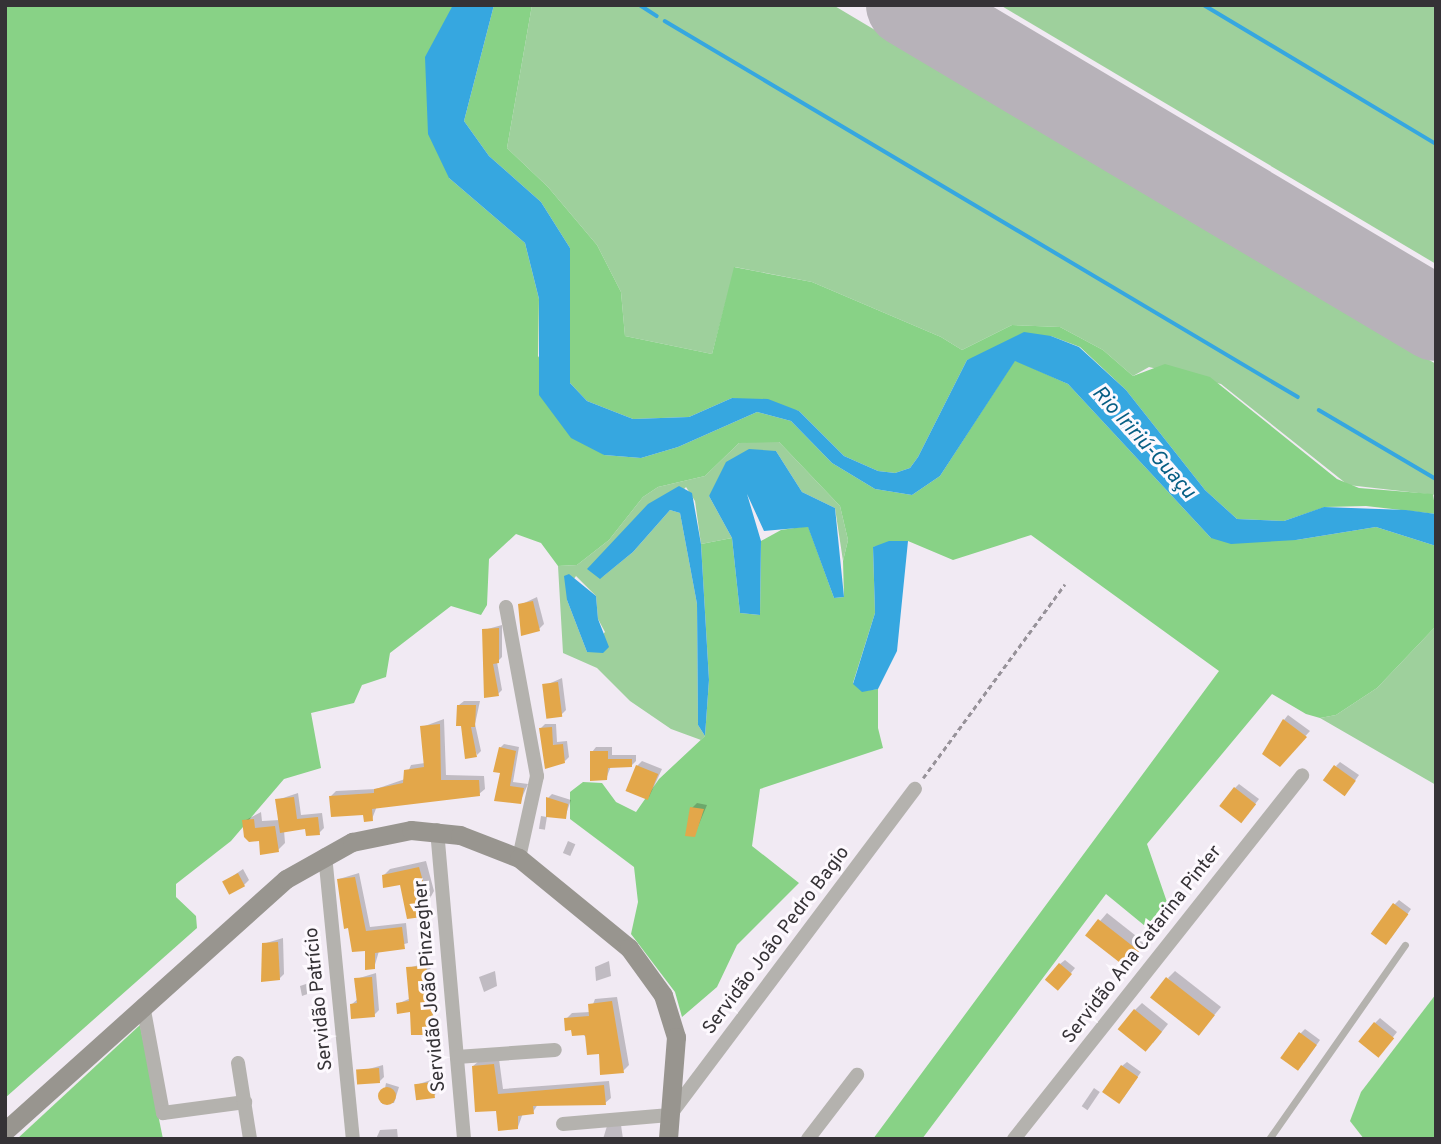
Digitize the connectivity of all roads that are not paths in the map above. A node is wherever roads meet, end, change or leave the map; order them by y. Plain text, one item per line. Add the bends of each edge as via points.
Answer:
1 (506, 607) dead end
2 (1302, 775) dead end
3 (915, 789) road end
4 (437, 830) junction
5 (325, 855) junction
6 (519, 858) junction
7 (1405, 945) dead end
8 (143, 1004) junction
9 (555, 1050) dead end
10 (457, 1058) junction
11 (239, 1063) dead end
12 (857, 1075) dead end
13 (245, 1102) junction
14 (670, 1115) junction
15 (563, 1124) dead end
16 (5, 1131) edge
17 (250, 1139) edge
18 (353, 1139) edge
19 (464, 1139) edge
20 (668, 1139) edge
21 (808, 1139) edge
22 (1014, 1139) edge
23 (1269, 1139) edge

1 - 6 street via 537,776
2 - 22 street, Servidão Ana Catarina Pinter
3 - 14 street, Servidão João Pedro Bagio
4 - 5 street via 382,834
4 - 6 street
4 - 10 street, Servidão João Pinzegher
5 - 8 street via 244,912
5 - 18 street, Servidão Patrício
6 - 14 street via 629,948 663,995 676,1037
7 - 23 lane
8 - 13 street via 163,1113
8 - 16 street
9 - 10 street
10 - 19 street, Servidão João Pinzegher
11 - 13 street
12 - 21 street
13 - 17 street
14 - 15 street
14 - 20 street

